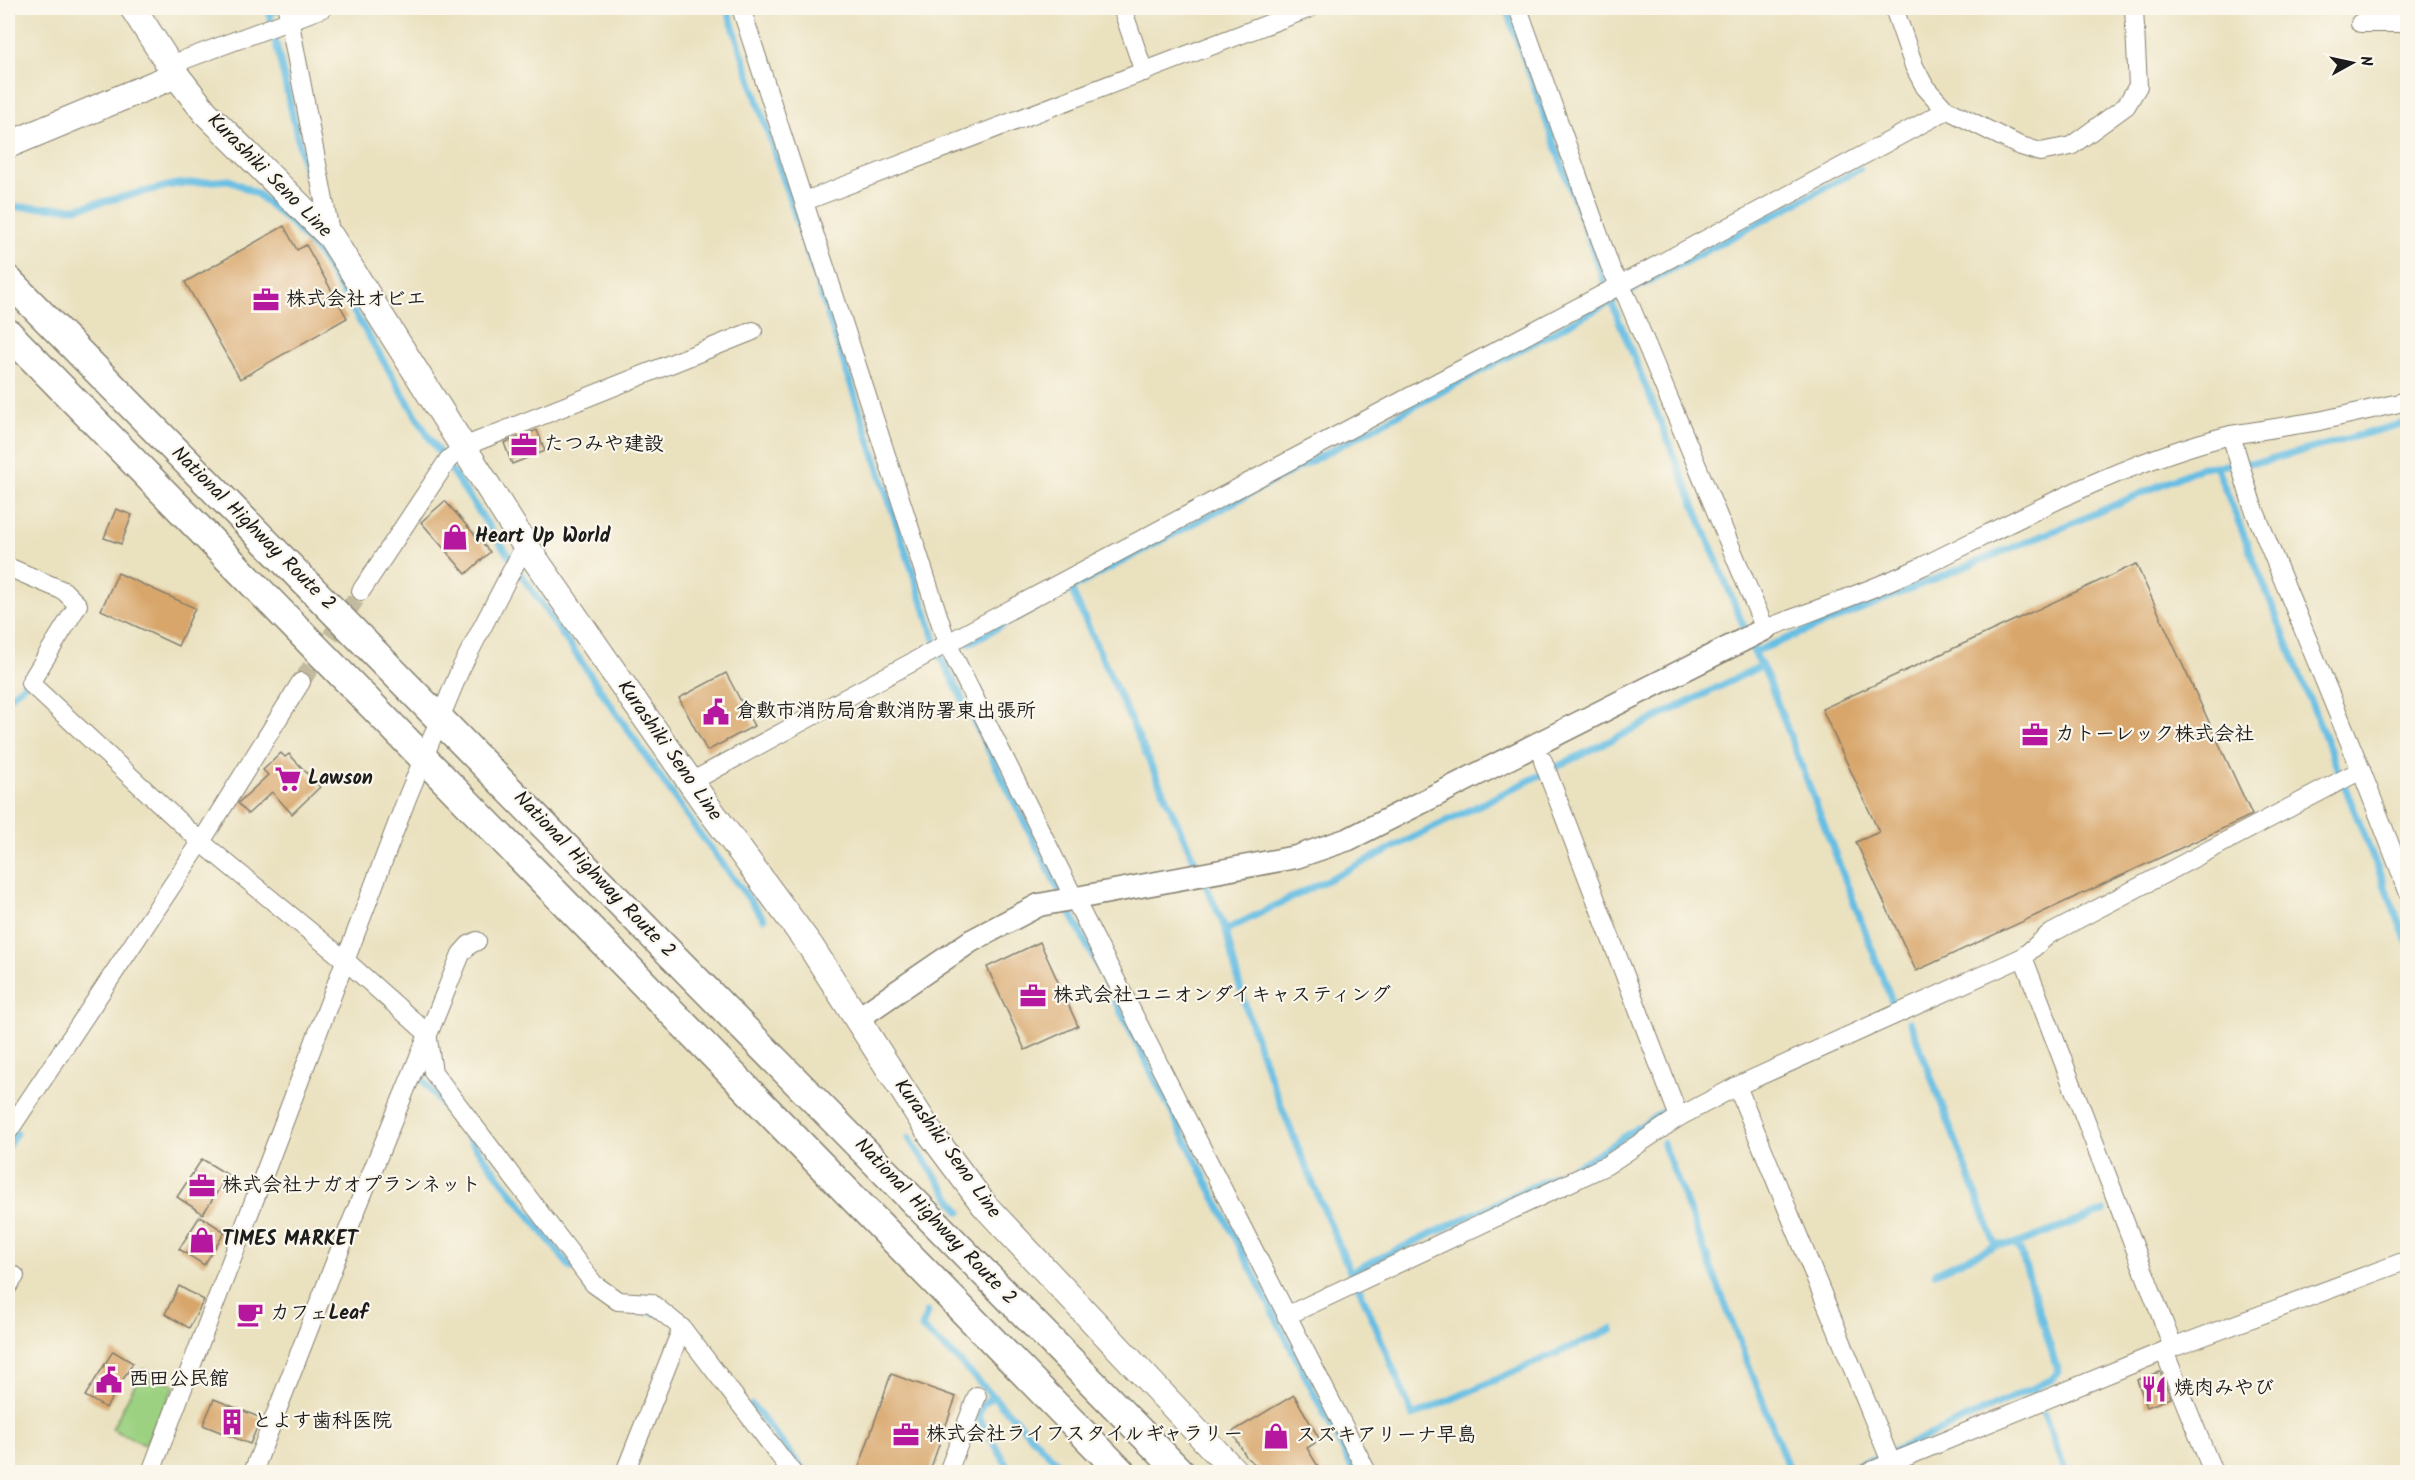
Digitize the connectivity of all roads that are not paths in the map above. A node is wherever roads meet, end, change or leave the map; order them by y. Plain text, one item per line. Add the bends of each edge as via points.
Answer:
1 (133, 8) edge
2 (323, 8) edge
3 (741, 8) edge
4 (1122, 8) edge
5 (1310, 8) edge
6 (1518, 8) edge
7 (1894, 8) edge
8 (2134, 8) edge
9 (282, 18) edge
10 (2360, 23) dead end
11 (2408, 23) edge
12 (173, 70) junction
13 (1144, 72) junction
14 (1947, 110) junction
15 (8, 145) edge
16 (805, 201) junction
17 (332, 237) junction
18 (8, 280) edge
19 (1618, 292) junction
20 (753, 332) dead end
21 (8, 333) edge
22 (2408, 401) edge
23 (2231, 435) junction
24 (450, 460) junction
25 (523, 550) junction
26 (8, 567) edge
27 (362, 591) tunnel mouth
28 (1765, 629) junction
29 (941, 646) junction
30 (301, 682) tunnel mouth
31 (440, 719) junction
32 (424, 758) junction
33 (1546, 767) dead end
34 (2357, 772) junction
35 (691, 782) junction
36 (198, 847) junction
37 (2408, 891) edge
38 (1074, 898) junction
39 (477, 941) dead end
40 (2023, 957) junction
41 (346, 961) junction
42 (857, 1019) junction
43 (427, 1033) junction
44 (1737, 1086) junction
45 (1676, 1109) junction
46 (8, 1132) edge
47 (2408, 1260) edge
48 (1286, 1316) junction
49 (680, 1326) junction
50 (2169, 1349) junction
51 (977, 1396) dead end
52 (1889, 1456) junction
53 (151, 1473) edge
54 (253, 1473) edge
55 (625, 1473) edge
56 (792, 1473) edge
57 (948, 1473) edge
58 (1121, 1473) edge
59 (1180, 1473) edge
60 (1235, 1473) edge
61 (1367, 1473) edge
62 (1869, 1473) edge
63 (2214, 1473) edge

1 - 12 main road, Kurashiki Seno Line
2 - 9 street
3 - 16 street
4 - 13 street
5 - 13 street
6 - 19 street
7 - 14 street via 1914,66 1925,87
8 - 14 street via 2138,86 2126,106 2072,146 2040,152
9 - 12 street
9 - 17 street
10 - 11 street
12 - 15 main road
12 - 17 main road, Kurashiki Seno Line via 205,112
13 - 16 street
14 - 19 street
16 - 29 street
17 - 24 main road, Kurashiki Seno Line
18 - 31 highway, National Highway Route 2
19 - 28 street
19 - 29 street
20 - 24 street
21 - 32 highway, National Highway Route 2
22 - 23 street
23 - 28 street via 2154,458 2010,521 1903,575
23 - 34 street via 2239,466
24 - 25 main road, Kurashiki Seno Line
24 - 27 street
25 - 31 street via 460,670
25 - 35 main road, Kurashiki Seno Line
26 - 36 street via 64,591 78,606 30,683
28 - 38 street via 1349,840 1296,857
29 - 35 street
29 - 38 street
30 - 36 street
31 - 32 street
31 - 59 highway, National Highway Route 2
32 - 41 street
32 - 58 highway, National Highway Route 2
33 - 45 street
34 - 37 street
34 - 40 street via 2048,935
35 - 42 main road, Kurashiki Seno Line via 811,947
36 - 41 street
36 - 46 street
38 - 42 street via 1039,905 971,941
38 - 48 street
39 - 43 street via 461,954
40 - 44 street
40 - 50 street
41 - 43 street
41 - 53 street
42 - 60 main road, Kurashiki Seno Line via 931,1134 985,1206
43 - 49 street via 433,1072 594,1284 618,1301 651,1303
43 - 54 street
44 - 45 street
44 - 52 street
45 - 48 street via 1607,1165
47 - 50 street
48 - 61 street
49 - 55 street
49 - 56 street
50 - 52 street
50 - 63 street
51 - 57 street
52 - 62 street

